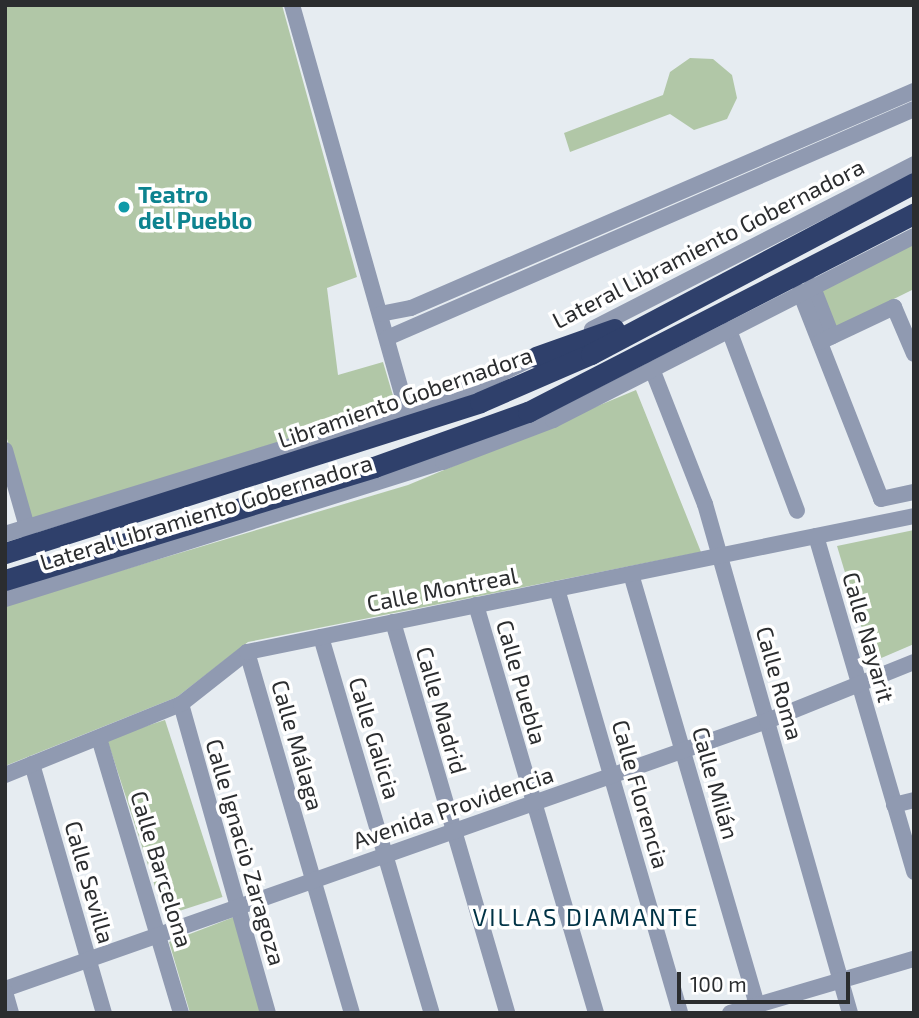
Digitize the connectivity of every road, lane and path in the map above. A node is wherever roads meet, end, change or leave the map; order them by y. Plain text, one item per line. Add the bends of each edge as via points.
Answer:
1 (292, 5) edge
2 (914, 91) edge
3 (914, 108) edge
4 (761, 164) junction
5 (914, 164) edge
6 (914, 183) edge
7 (914, 214) edge
8 (914, 224) edge
9 (880, 232) junction
10 (602, 234) junction
11 (914, 236) edge
12 (806, 289) junction
13 (380, 314) junction
14 (663, 314) junction
15 (729, 330) junction
16 (387, 338) junction
17 (826, 339) junction
18 (914, 354) edge
19 (536, 357) junction
20 (652, 369) junction
21 (410, 418) junction
22 (5, 450) edge
23 (914, 492) edge
24 (248, 507) junction
25 (797, 511) dead end
26 (914, 516) edge
27 (5, 534) edge
28 (212, 535) junction
29 (816, 536) junction
30 (30, 537) junction
31 (5, 553) edge
32 (720, 556) junction
33 (631, 574) junction
34 (5, 580) edge
35 (557, 589) junction
36 (5, 599) edge
37 (476, 605) junction
38 (393, 622) junction
39 (321, 637) junction
40 (247, 652) junction
41 (914, 663) edge
42 (859, 684) junction
43 (181, 704) junction
44 (767, 721) junction
45 (99, 738) junction
46 (682, 750) junction
47 (32, 764) junction
48 (5, 775) edge
49 (611, 776) junction
50 (914, 800) edge
51 (534, 803) junction
52 (894, 805) junction
53 (454, 831) junction
54 (386, 855) junction
55 (914, 872) edge
56 (314, 881) junction
57 (237, 908) junction
58 (158, 936) junction
59 (914, 959) edge
60 (89, 960) junction
61 (841, 980) junction
62 (5, 990) edge
63 (760, 1007) edge
64 (11, 1013) edge
65 (104, 1013) edge
66 (181, 1013) edge
67 (268, 1013) edge
68 (352, 1013) edge
69 (432, 1013) edge
70 (507, 1013) edge
71 (596, 1013) edge
72 (680, 1013) edge
73 (730, 1013) edge
74 (850, 1013) edge

1 - 13 street
2 - 4 street
3 - 4 street
4 - 10 street
5 - 19 street, Lateral Libramiento Gobernadora
6 - 14 highway, Libramiento Gobernadora
7 - 9 highway
8 - 9 highway
9 - 24 highway via 528,412
10 - 13 street via 411,308
10 - 16 street
11 - 12 street, Lateral Libramiento Gobernadora
12 - 15 street, Lateral Libramiento Gobernadora
12 - 17 street
13 - 16 street
14 - 19 highway
14 - 21 highway, Libramiento Gobernadora via 550,373
15 - 20 street, Lateral Libramiento Gobernadora
15 - 25 street
16 - 21 street
17 - 18 street via 894,307
17 - 23 street via 881,499
19 - 21 street, Lateral Libramiento Gobernadora
20 - 28 street, Lateral Libramiento Gobernadora via 553,421
20 - 32 street, Calle Roma
21 - 30 highway, Libramiento Gobernadora
22 - 30 street
24 - 28 highway
24 - 34 highway
26 - 29 street, Calle Montreal
27 - 30 street, Lateral Libramiento Gobernadora
28 - 36 street, Lateral Libramiento Gobernadora
29 - 32 street, Calle Montreal
29 - 42 street, Calle Nayarit
30 - 31 highway, Libramiento Gobernadora
32 - 33 street, Calle Montreal
32 - 44 street, Calle Roma
33 - 35 street, Calle Montreal
33 - 46 street, Calle Milán
35 - 37 street, Calle Montreal
35 - 49 street, Calle Florencia
37 - 38 street, Calle Montreal
37 - 51 street, Calle Puebla
38 - 39 street, Calle Montreal
38 - 53 street, Calle Madrid
39 - 40 street, Calle Montreal
39 - 54 street, Calle Galicia
40 - 43 street, Calle Montreal
40 - 56 street, Calle Málaga
41 - 42 street, Avenida Providencia
42 - 44 street, Avenida Providencia
42 - 52 street, Calle Nayarit
43 - 45 street, Calle Montreal
43 - 57 street, Calle Ignacio Zaragoza
44 - 46 street, Avenida Providencia
44 - 61 street, Calle Roma
45 - 47 street, Calle Montreal
45 - 58 street, Calle Barcelona
46 - 49 street, Avenida Providencia
46 - 63 street, Calle Milán
47 - 48 street, Calle Montreal
47 - 60 street, Calle Sevilla
49 - 51 street, Avenida Providencia
49 - 72 street, Calle Florencia
50 - 52 street
51 - 53 street, Avenida Providencia
51 - 71 street, Calle Puebla
52 - 55 street, Calle Nayarit
53 - 54 street, Avenida Providencia
53 - 70 street, Calle Madrid
54 - 56 street, Avenida Providencia
54 - 69 street, Calle Galicia
56 - 57 street, Avenida Providencia
56 - 68 street, Calle Málaga
57 - 58 street, Avenida Providencia
57 - 67 street, Calle Ignacio Zaragoza
58 - 60 street, Avenida Providencia
58 - 66 street, Calle Barcelona
59 - 61 street
60 - 62 street, Avenida Providencia
60 - 65 street, Calle Sevilla
61 - 63 street
61 - 74 street, Calle Roma
62 - 64 street
63 - 73 street

